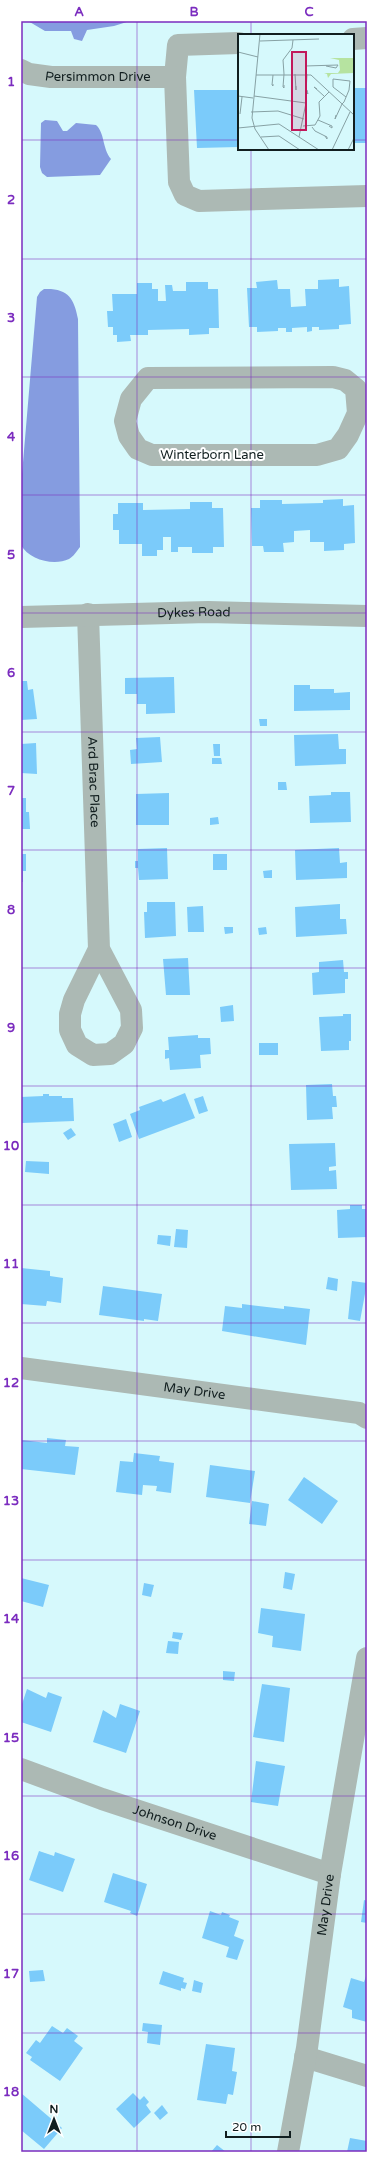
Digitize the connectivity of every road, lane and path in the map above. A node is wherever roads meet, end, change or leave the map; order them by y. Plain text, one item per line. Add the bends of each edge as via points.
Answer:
1 (367, 38) edge
2 (354, 39) edge
3 (238, 43) edge
4 (21, 70) edge
5 (175, 77) junction
6 (367, 196) edge
7 (362, 409) edge
8 (88, 614) junction
9 (367, 616) edge
10 (21, 617) edge
11 (99, 949) dead end
12 (21, 1368) edge
13 (367, 1418) edge
14 (367, 1658) edge
15 (21, 1769) edge
16 (330, 1874) junction
17 (305, 2057) junction
18 (367, 2076) edge
19 (288, 2152) edge

1 - 2 street
3 - 5 street via 178,45
4 - 5 street, Persimmon Drive via 29,74 51,77
5 - 6 street via 179,182 185,195 199,201
7 - 7 street, Winterborn Lane via 356,389 345,380 333,377 148,378 131,399 125,421 129,436 138,448 152,455 317,455 338,449
8 - 9 street, Dykes Road via 208,612
8 - 10 street, Dykes Road
8 - 11 street, Ard Brac Place
12 - 13 street, May Drive via 359,1413
14 - 16 street, May Drive
15 - 16 street, Johnson Drive via 102,1799
16 - 17 street, May Drive
17 - 18 street
17 - 19 street, May Drive

